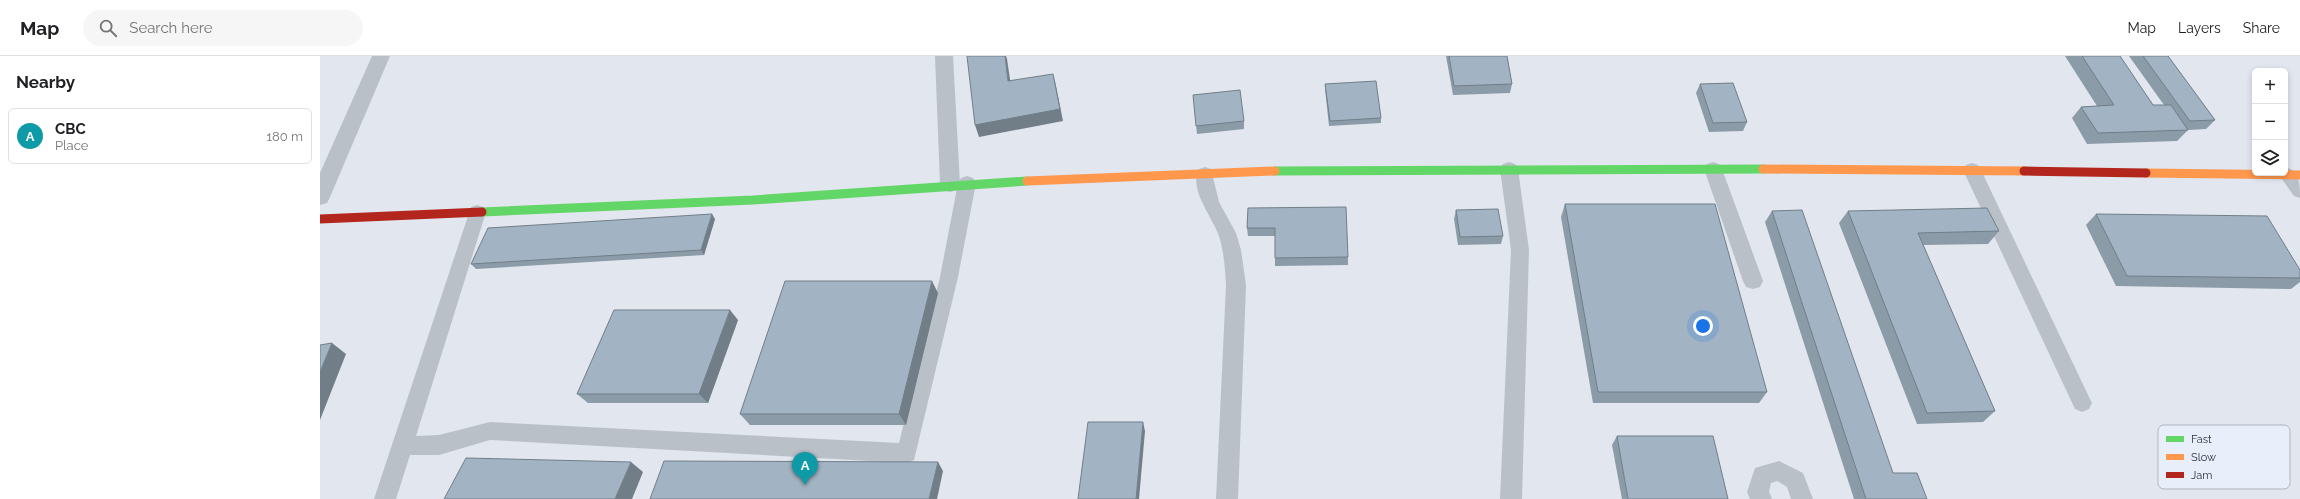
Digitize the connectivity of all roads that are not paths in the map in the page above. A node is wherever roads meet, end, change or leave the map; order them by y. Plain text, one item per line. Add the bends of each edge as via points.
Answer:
1 (381, 56) edge
2 (944, 56) edge
3 (1509, 169) junction
4 (1713, 169) junction
5 (1972, 170) junction
6 (1205, 174) junction
7 (2294, 175) edge
8 (959, 184) junction
9 (2300, 191) edge
10 (320, 197) edge
11 (477, 212) junction
12 (320, 219) edge
13 (1753, 281) dead end
14 (2082, 404) dead end
15 (403, 446) junction
16 (385, 499) edge
17 (1227, 499) edge
18 (1511, 499) edge
19 (1761, 499) edge
20 (1802, 499) edge

1 - 10 street
2 - 8 street
3 - 4 street
3 - 6 street
3 - 18 lane via 1520,250
4 - 5 street
4 - 13 lane
5 - 7 street
5 - 14 lane
6 - 8 street
6 - 17 lane via 1210,203 1228,233 1236,285
7 - 9 lane
8 - 11 street via 827,195
8 - 15 lane via 949,277 907,453 490,432 439,445
11 - 12 street
11 - 15 lane
15 - 16 lane
19 - 20 lane via 1758,492 1763,475 1780,471 1794,480

